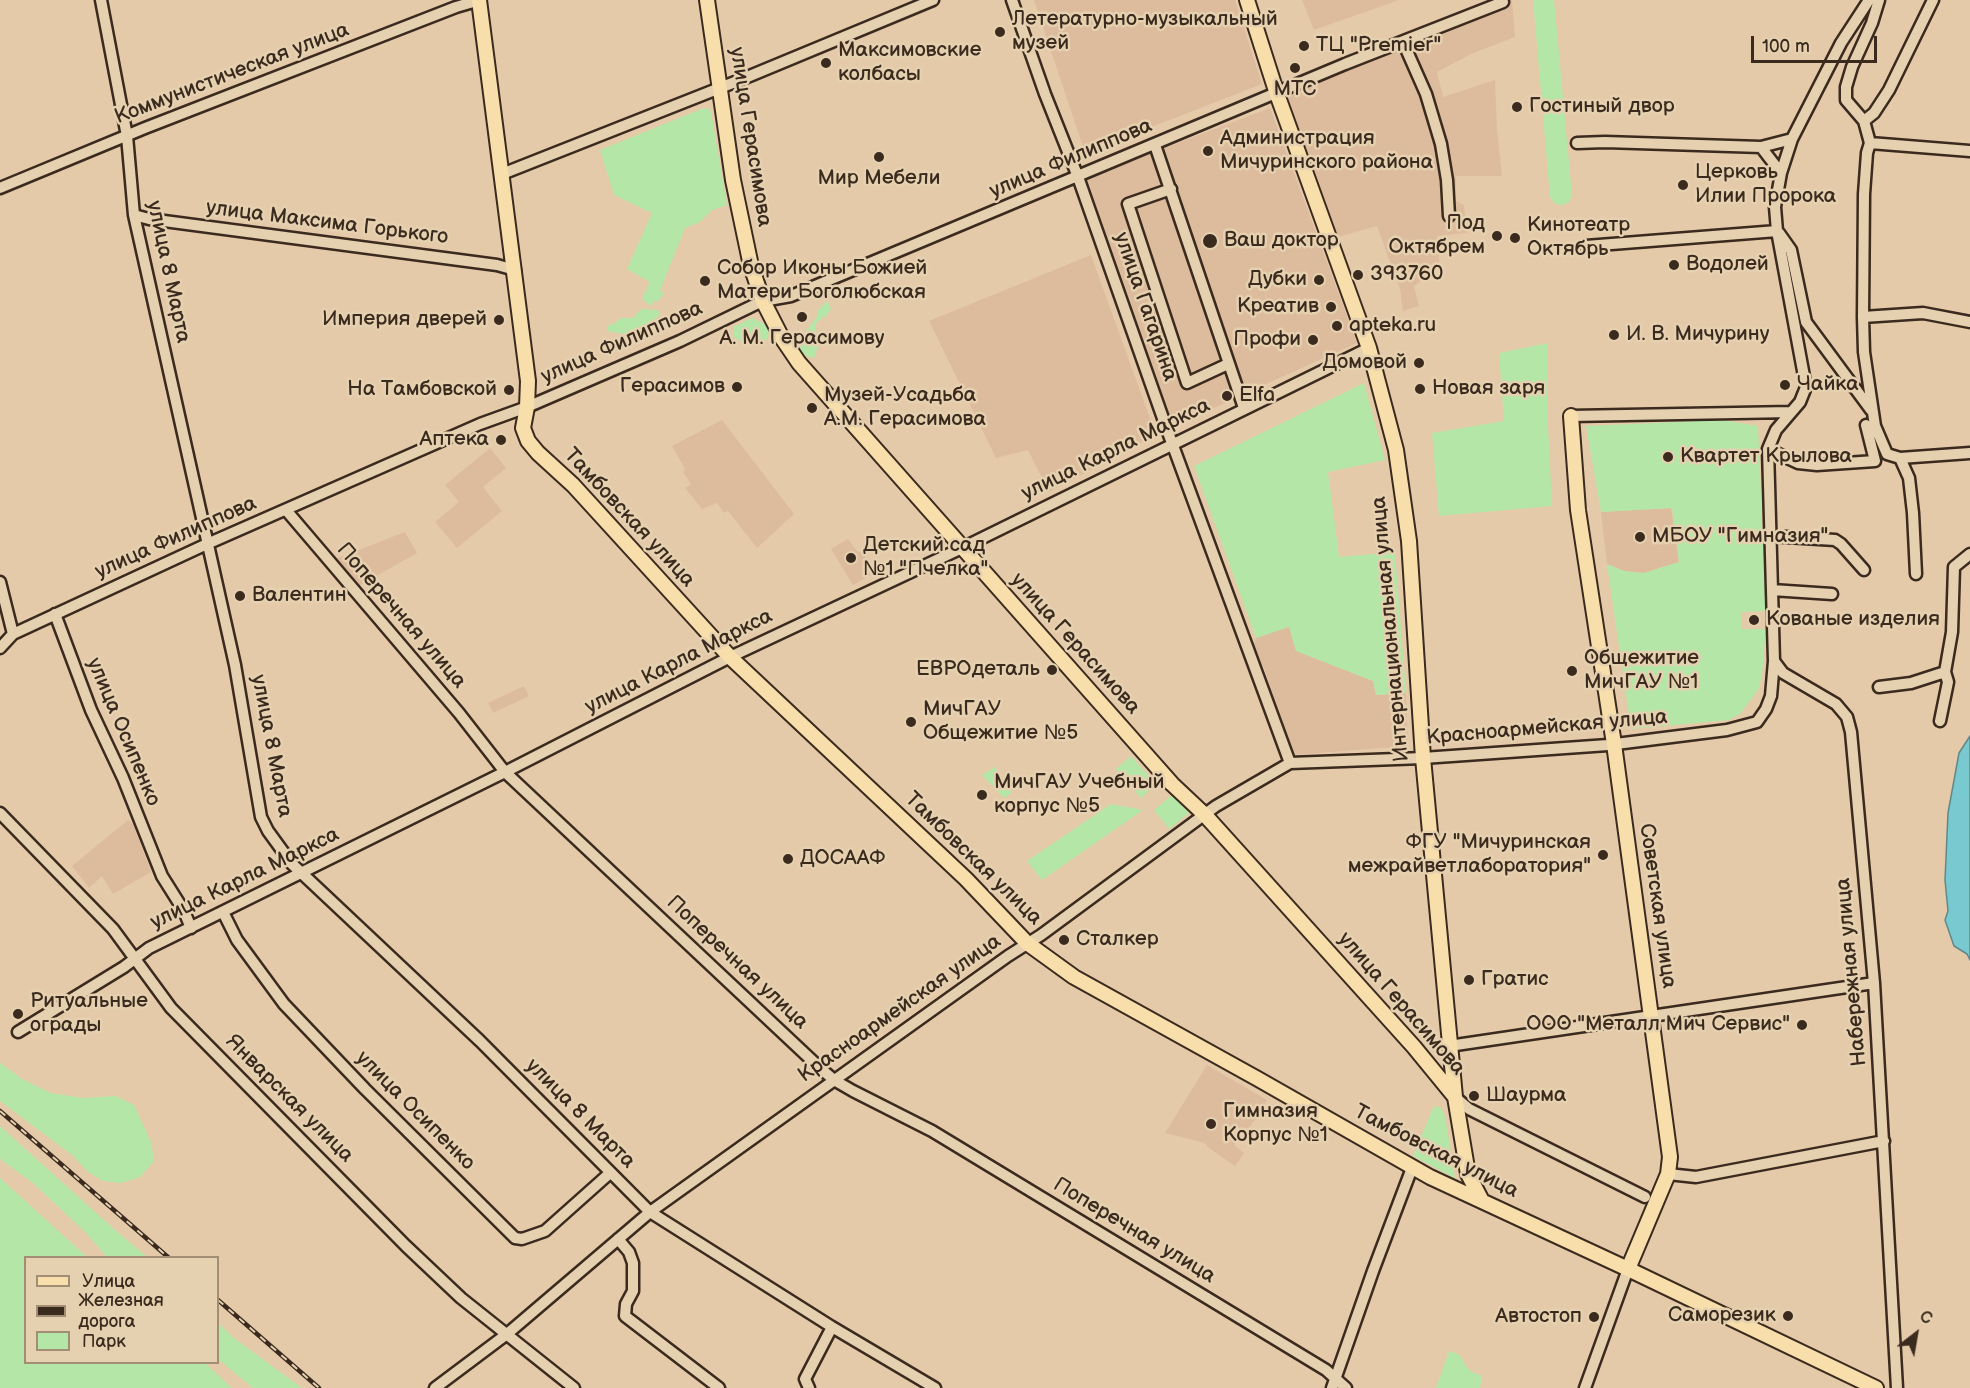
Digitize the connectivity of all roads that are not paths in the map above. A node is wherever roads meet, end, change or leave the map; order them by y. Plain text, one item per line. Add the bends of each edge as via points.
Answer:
1 (101, 0) edge
2 (479, 0) edge
3 (707, 0) edge
4 (933, 0) edge
5 (1012, 0) edge
6 (1247, 0) edge
7 (1869, 0) edge
8 (1879, 0) edge
9 (1933, 0) edge
10 (1503, 2) dead end
11 (1403, 42) junction
12 (720, 87) junction
13 (1277, 94) junction
14 (1864, 121) junction
15 (127, 136) junction
16 (1792, 139) junction
17 (1576, 143) dead end
18 (1870, 143) junction
19 (1155, 145) junction
20 (1761, 147) junction
21 (1970, 151) edge
22 (1781, 173) junction
23 (502, 174) junction
24 (1078, 177) junction
25 (0, 188) edge
26 (1170, 189) junction
27 (134, 214) junction
28 (1449, 216) dead end
29 (1777, 231) junction
30 (1587, 246) dead end
31 (515, 270) junction
32 (763, 301) junction
33 (1863, 317) junction
34 (1970, 322) edge
35 (1369, 348) junction
36 (1228, 364) junction
37 (527, 407) junction
38 (1244, 408) junction
39 (1791, 412) junction
40 (1873, 412) junction
41 (1571, 417) joint
42 (1866, 425) dead end
43 (1173, 443) junction
44 (1768, 449) junction
45 (1970, 453) edge
46 (1900, 458) junction
47 (286, 510) junction
48 (1770, 536) junction
49 (207, 544) junction
50 (962, 548) junction
51 (1970, 554) edge
52 (1864, 570) dead end
53 (1916, 574) dead end
54 (0, 582) edge
55 (1772, 590) junction
56 (1832, 594) dead end
57 (55, 615) junction
58 (13, 634) junction
59 (0, 648) edge
60 (730, 657) junction
61 (1774, 661) junction
62 (1945, 672) junction
63 (1879, 687) dead end
64 (1940, 721) dead end
65 (1614, 744) junction
66 (1423, 758) junction
67 (1290, 763) junction
68 (505, 772) junction
69 (0, 813) edge
70 (1205, 815) junction
71 (302, 873) junction
72 (223, 912) junction
73 (191, 928) junction
74 (1028, 943) junction
75 (135, 959) junction
76 (1874, 983) junction
77 (1651, 1017) junction
78 (18, 1032) dead end
79 (1449, 1046) junction
80 (834, 1080) junction
81 (1455, 1097) junction
82 (1884, 1142) junction
83 (1412, 1168) junction
84 (610, 1173) junction
85 (1668, 1174) junction
86 (1645, 1197) dead end
87 (1482, 1201) junction
88 (650, 1212) junction
89 (618, 1239) junction
90 (1628, 1269) junction
91 (832, 1327) junction
92 (507, 1335) junction
93 (1334, 1384) edge
94 (435, 1388) edge
95 (574, 1388) edge
96 (719, 1388) edge
97 (809, 1388) edge
98 (935, 1388) edge
99 (1346, 1388) edge
100 (1585, 1388) edge
101 (1876, 1388) edge
102 (1897, 1388) edge

1 - 15 street, улица 8 Марта
2 - 15 street, Коммунистическая улица
2 - 23 main road, Тамбовская улица
3 - 12 main road, улица Герасимова
4 - 12 street
5 - 24 street, улица Гагарина
6 - 13 main road, Интернациональная улица
7 - 16 street via 1841,43
8 - 14 street via 1846,87 1846,100
9 - 14 street via 1889,90
10 - 11 street, улица Филиппова
11 - 13 street, улица Филиппова
11 - 28 street via 1424,89 1441,144
12 - 23 street
12 - 32 main road, улица Герасимова via 735,191
13 - 19 street, улица Филиппова
13 - 35 main road, Интернациональная улица
14 - 18 street
15 - 25 street, Коммунистическая улица
15 - 27 street, улица 8 Марта
16 - 20 street
16 - 22 street
17 - 20 street
18 - 21 street
18 - 33 street via 1864,194
19 - 24 street, улица Филиппова
19 - 26 street
20 - 22 street
22 - 29 street via 1775,207
23 - 31 main road, Тамбовская улица
24 - 32 street, улица Филиппова via 791,297
24 - 43 street, улица Гагарина
26 - 36 street
26 - 36 street via 1128,204 1187,383
27 - 31 street, улица Максима Горького via 160,221
27 - 49 street, улица 8 Марта
29 - 30 street
29 - 39 street via 1806,387
29 - 40 street via 1791,250 1806,322
31 - 37 main road, Тамбовская улица via 528,381
32 - 37 street, улица Филиппова
32 - 50 main road, улица Герасимова via 782,338 809,376
33 - 34 street via 1923,313
33 - 40 street
35 - 38 street, улица Карла Маркса
35 - 66 main road, Интернациональная улица via 1396,450 1409,541
36 - 38 street
37 - 47 street, улица Филиппова
37 - 60 main road, Тамбовская улица via 523,428 528,441
38 - 43 street, улица Карла Маркса
39 - 41 street
39 - 44 street via 1776,430
40 - 46 street via 1887,454
41 - 65 main road, Советская улица via 1578,510
42 - 44 street via 1875,461 1798,463
43 - 50 street, улица Карла Маркса
43 - 67 street, улица Гагарина
44 - 48 street
45 - 46 street
46 - 53 street via 1908,478 1913,513
47 - 49 street, улица Филиппова
47 - 68 street, Поперечная улица
48 - 52 street via 1835,540
48 - 55 street
49 - 57 street, улица Филиппова
49 - 71 street, улица 8 Марта via 235,665 261,817
50 - 60 street, улица Карла Маркса
50 - 70 main road, улица Герасимова via 1172,784
51 - 62 street via 1954,567 1952,632
54 - 58 street
55 - 56 street
55 - 61 street
57 - 58 street, улица Филиппова
57 - 73 street, улица Осипенко via 162,876
58 - 59 street, улица Филиппова
60 - 68 street, улица Карла Маркса
60 - 74 main road, Тамбовская улица
61 - 65 street, Красноармейская улица via 1771,696 1767,710 1757,722 1727,730
61 - 76 street, Набережная улица via 1783,673 1836,704 1851,732
62 - 63 street via 1911,683
62 - 64 street via 1948,681
65 - 66 street, Красноармейская улица
65 - 77 main road, Советская улица
66 - 67 street, Красноармейская улица
66 - 79 main road, Интернациональная улица
67 - 70 street, Красноармейская улица
68 - 71 street, улица Карла Маркса
68 - 80 street, Поперечная улица
69 - 75 street, Январская улица via 113,929
70 - 74 street, Красноармейская улица
70 - 81 main road, улица Герасимова
71 - 72 street, улица Карла Маркса
71 - 84 street, улица 8 Марта via 480,1041
72 - 73 street, улица Карла Маркса
72 - 84 street, улица Осипенко via 237,940 284,1004 515,1239 545,1231
73 - 75 street, улица Карла Маркса
74 - 80 street, Красноармейская улица
74 - 83 main road, Тамбовская улица via 1074,977
75 - 78 street, улица Карла Маркса
75 - 92 street, Январская улица via 171,1008 221,1059 414,1253
76 - 77 street
76 - 82 street, Набережная улица
77 - 79 street
77 - 85 main road, Советская улица via 1668,1138
79 - 81 main road, Интернациональная улица
80 - 88 street, Красноармейская улица
80 - 93 street, Поперечная улица via 932,1131 1326,1370
81 - 86 street via 1469,1110
81 - 87 main road, улица Герасимова via 1468,1174
82 - 85 street via 1696,1177
82 - 102 street, Набережная улица
83 - 87 main road, Тамбовская улица
83 - 93 street
84 - 88 street, улица 8 Марта
85 - 90 main road, Советская улица
87 - 90 main road, Тамбовская улица
88 - 89 street, Красноармейская улица
88 - 91 street, улица 8 Марта
89 - 92 street, Красноармейская улица
89 - 96 street via 633,1263 633,1291 625,1316
90 - 100 street, Советская улица
90 - 101 main road, Тамбовская улица
91 - 97 street via 805,1379
91 - 98 street, улица 8 Марта
92 - 94 street, Красноармейская улица
92 - 95 street, Январская улица
93 - 99 street, Поперечная улица

